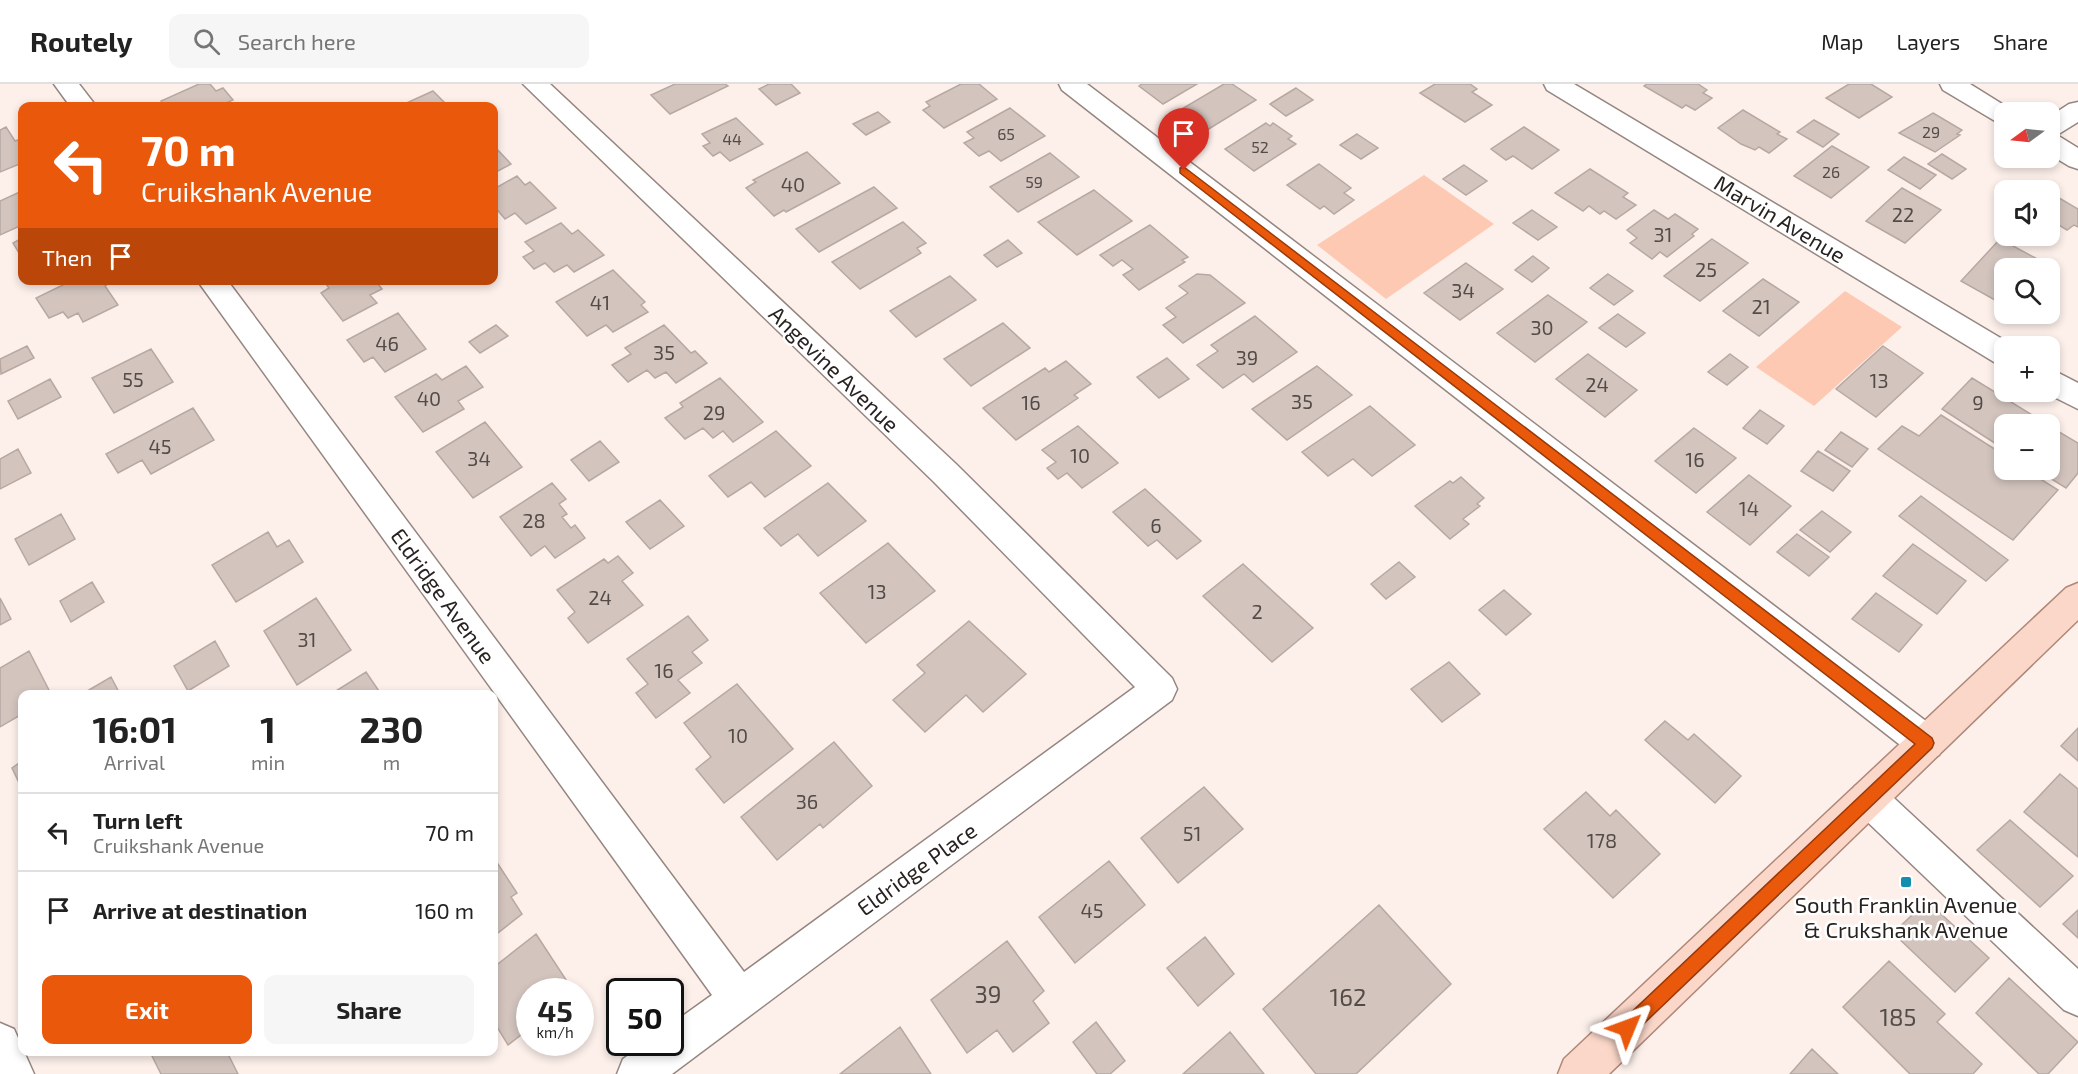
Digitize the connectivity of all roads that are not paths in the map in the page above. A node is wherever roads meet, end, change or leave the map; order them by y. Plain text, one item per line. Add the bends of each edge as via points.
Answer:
1 (66, 84) edge
2 (535, 84) edge
3 (1071, 84) edge
4 (1556, 84) edge
5 (1952, 84) edge
6 (80, 102) edge
7 (1994, 109) edge
8 (2078, 111) edge
9 (2060, 122) edge
10 (2060, 149) edge
11 (2078, 160) edge
12 (215, 285) edge
13 (1994, 348) edge
14 (2060, 386) edge
15 (2078, 397) edge
16 (2077, 600) edge
17 (1130, 658) joint
18 (1926, 743) junction
19 (1868, 798) junction
20 (2078, 996) edge
21 (740, 999) junction
22 (0, 1043) edge
23 (13, 1074) edge
24 (638, 1074) edge
25 (1579, 1074) edge

1 - 6 street
2 - 17 street, Angevine Avenue via 945,473
3 - 18 street
4 - 13 street, Marvin Avenue
5 - 7 street
8 - 9 street
10 - 11 street
12 - 21 street, Eldridge Avenue
14 - 15 street
16 - 18 main road
17 - 21 street, Eldridge Place via 1160,689
18 - 19 main road
19 - 20 street
19 - 25 main road
21 - 24 street, Eldridge Place
22 - 23 street

